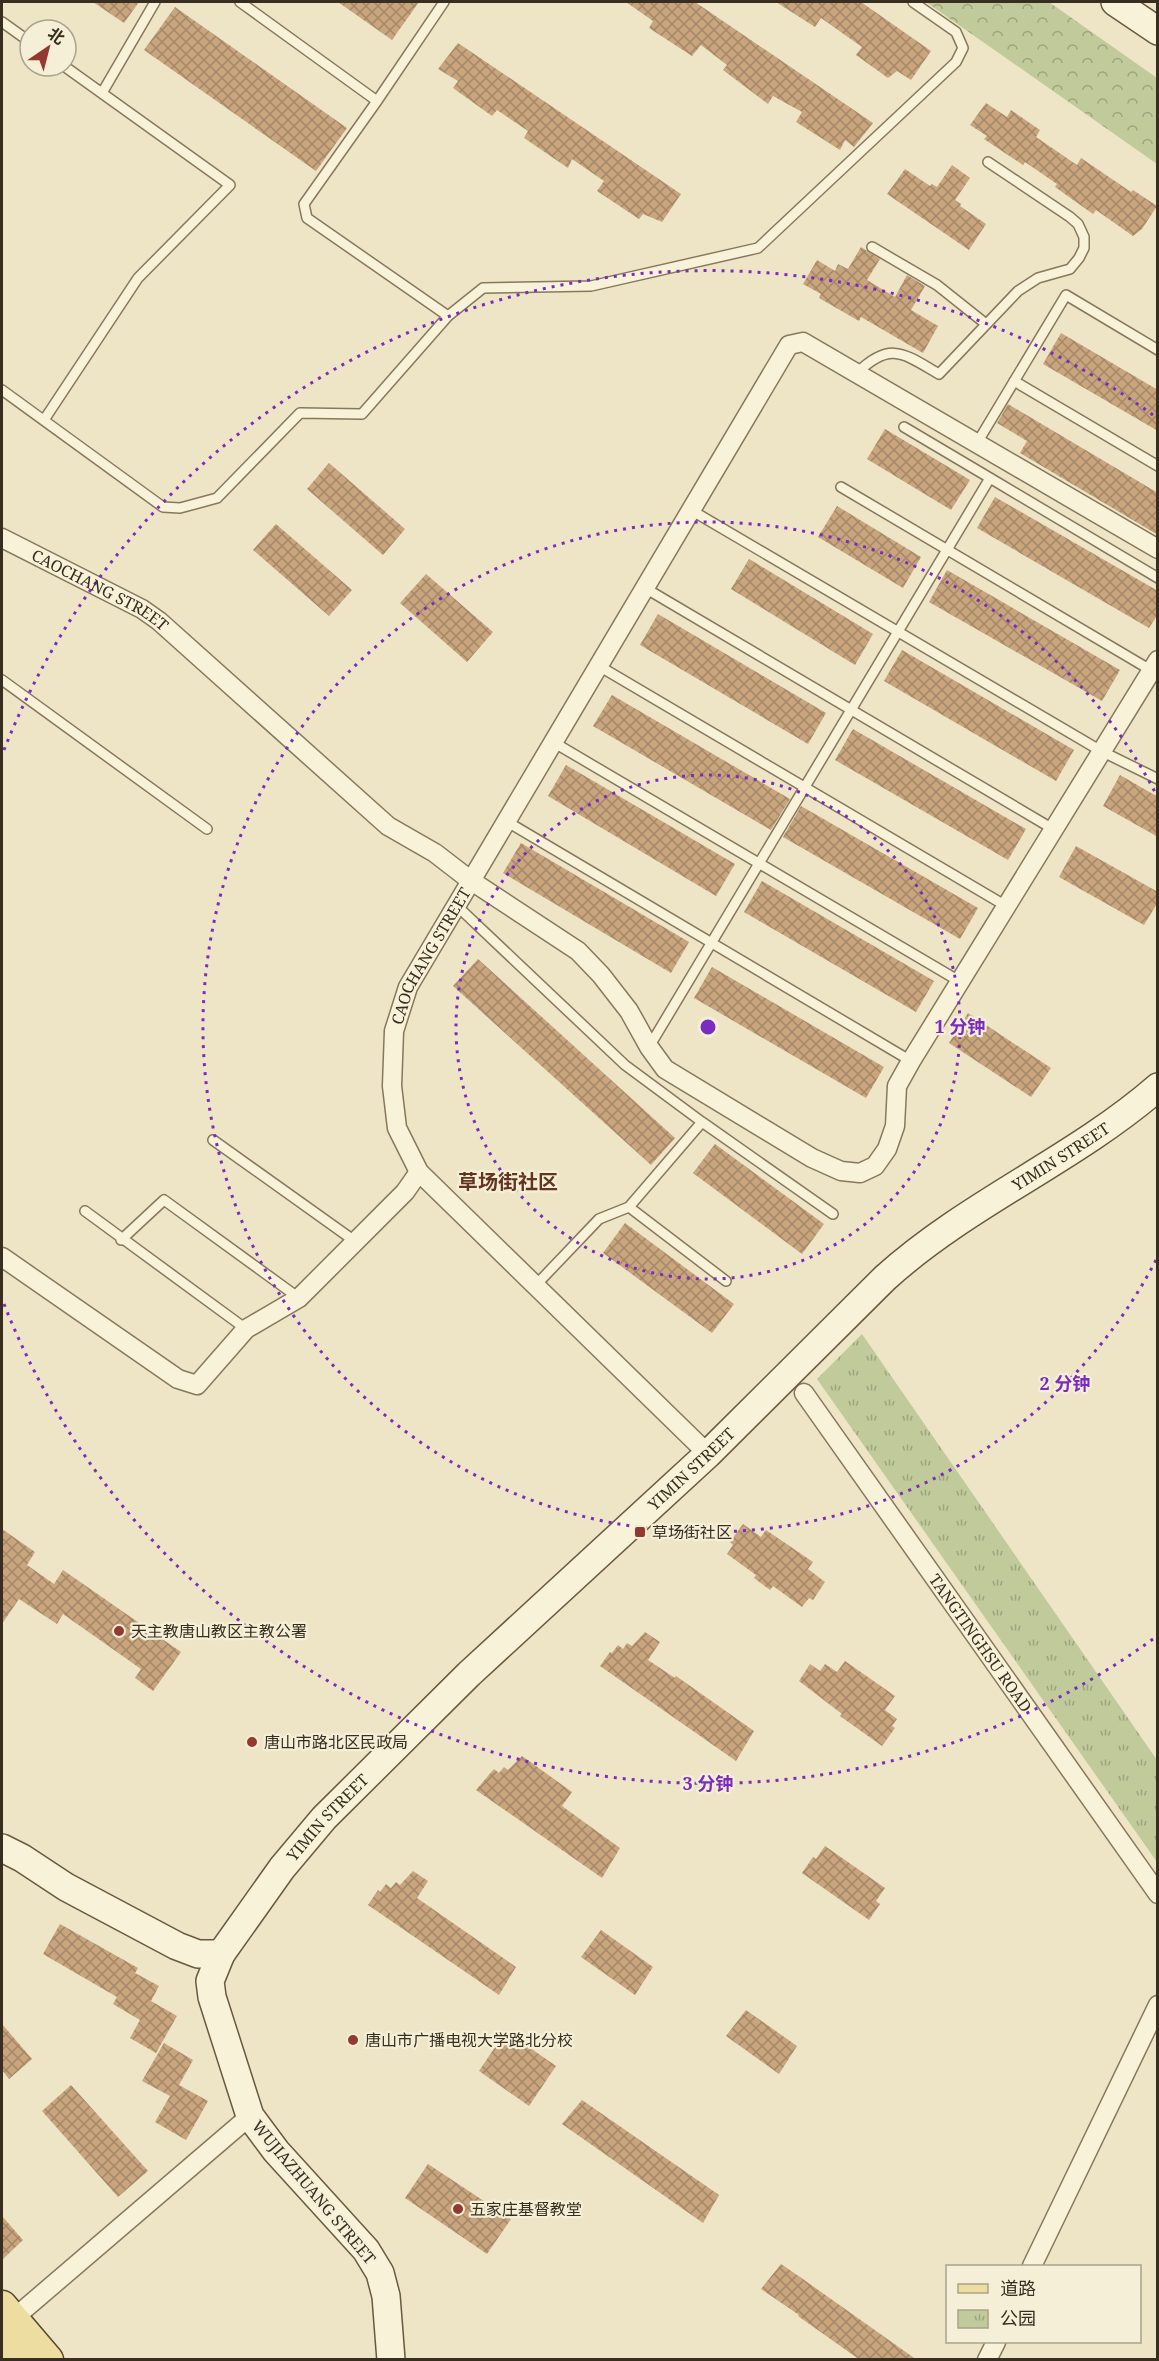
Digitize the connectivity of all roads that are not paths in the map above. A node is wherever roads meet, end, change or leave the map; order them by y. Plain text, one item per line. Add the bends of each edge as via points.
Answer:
1 (155, 2) edge
2 (240, 2) edge
3 (444, 2) edge
4 (913, 2) edge
5 (1115, 2) edge
6 (3, 24) edge
7 (1158, 31) edge
8 (18, 34) edge
9 (78, 76) edge
10 (102, 93) junction
11 (378, 101) junction
12 (988, 162) dead end
13 (872, 248) dead end
14 (448, 316) junction
15 (986, 324) junction
16 (1158, 350) edge
17 (856, 373) junction
18 (1014, 381) junction
19 (2, 390) edge
20 (44, 420) junction
21 (904, 427) dead end
22 (977, 443) junction
23 (1158, 466) edge
24 (990, 478) junction
25 (841, 487) dead end
26 (691, 510) junction
27 (2, 538) edge
28 (1158, 549) edge
29 (947, 550) junction
30 (1158, 578) edge
31 (645, 588) junction
32 (898, 633) junction
33 (599, 666) junction
34 (1155, 668) edge
35 (2, 680) edge
36 (851, 710) junction
37 (553, 742) junction
38 (1101, 751) junction
39 (1158, 779) edge
40 (805, 787) junction
41 (506, 821) junction
42 (207, 829) dead end
43 (1053, 829) junction
44 (759, 864) junction
45 (470, 880) junction
46 (456, 905) junction
47 (1006, 906) junction
48 (711, 944) junction
49 (959, 981) junction
50 (649, 1047) junction
51 (911, 1061) junction
52 (1158, 1087) edge
53 (702, 1122) junction
54 (213, 1140) dead end
55 (419, 1172) junction
56 (629, 1207) junction
57 (85, 1211) dead end
58 (833, 1214) dead end
59 (122, 1240) junction
60 (356, 1242) junction
61 (2, 1257) edge
62 (726, 1281) dead end
63 (536, 1285) junction
64 (299, 1298) junction
65 (246, 1329) junction
66 (804, 1393) dead end
67 (708, 1454) junction
68 (2, 1848) edge
69 (1158, 1894) edge
70 (221, 1954) junction
71 (1158, 2005) edge
72 (250, 2116) junction
73 (1032, 2265) edge
74 (5, 2323) edge
75 (996, 2343) edge
76 (15, 2360) edge
77 (48, 2360) edge
78 (391, 2360) edge
79 (987, 2360) edge

1 - 10 lane
2 - 11 lane
3 - 11 lane
4 - 14 lane via 956,32 963,48 956,62 758,248 591,286 483,288
5 - 7 street
6 - 8 lane
9 - 10 lane
10 - 20 lane via 230,185 138,278
11 - 14 lane via 304,204 307,218
12 - 15 lane via 1078,224 1084,248 1070,269 1038,278 1018,291
13 - 15 lane via 937,285
14 - 20 lane via 362,414 300,413 217,498 189,506 163,507
15 - 17 lane via 939,374 908,356 892,352 872,358
16 - 18 lane via 1066,295
17 - 22 street
17 - 26 street via 803,342 789,345
18 - 22 lane
18 - 23 lane
19 - 20 lane
21 - 24 lane
22 - 28 street
24 - 29 lane
24 - 30 lane
25 - 29 lane
26 - 31 street
26 - 32 lane
27 - 45 street, CAOCHANG STREET via 150,615 388,826 435,853
29 - 32 lane
29 - 34 lane
31 - 33 street
31 - 36 lane
32 - 36 lane
32 - 38 lane
33 - 37 street
33 - 40 lane
34 - 38 street
35 - 42 lane
36 - 40 lane
36 - 43 lane
37 - 41 street
37 - 44 lane
38 - 39 lane
38 - 43 street
40 - 44 lane
40 - 47 lane
41 - 45 street
41 - 48 lane
43 - 47 street
44 - 48 lane
44 - 49 lane
45 - 46 street, CAOCHANG STREET
45 - 50 street via 578,951 629,1011
46 - 53 lane via 625,1065
46 - 55 street, CAOCHANG STREET via 408,987 394,1031 392,1086 397,1128
47 - 49 street
48 - 50 lane
48 - 51 lane
49 - 51 street
50 - 51 street via 665,1069 812,1158 841,1171 860,1173 875,1166 887,1149 895,1126 897,1086
52 - 67 street, YIMIN STREET via 1064,1156 910,1255
53 - 56 lane
53 - 58 lane
54 - 60 lane
55 - 60 street
55 - 63 street, CAOCHANG STREET
56 - 62 lane
56 - 63 lane via 599,1219
57 - 59 lane
59 - 64 lane via 164,1200
59 - 65 lane
60 - 64 street
61 - 65 street via 178,1379 197,1385
63 - 67 street, CAOCHANG STREET
64 - 65 street
66 - 69 street, TANGTINGHSU ROAD
67 - 70 street, YIMIN STREET via 469,1674 324,1818 282,1868
68 - 70 street via 177,1946 198,1954
70 - 72 street, WUJIAZHUANG STREET via 210,1981 212,1996
71 - 73 street
72 - 74 street
72 - 78 street, WUJIAZHUANG STREET via 276,2151 366,2250 380,2273 386,2296
74 - 76 main road
74 - 77 main road
75 - 79 street

